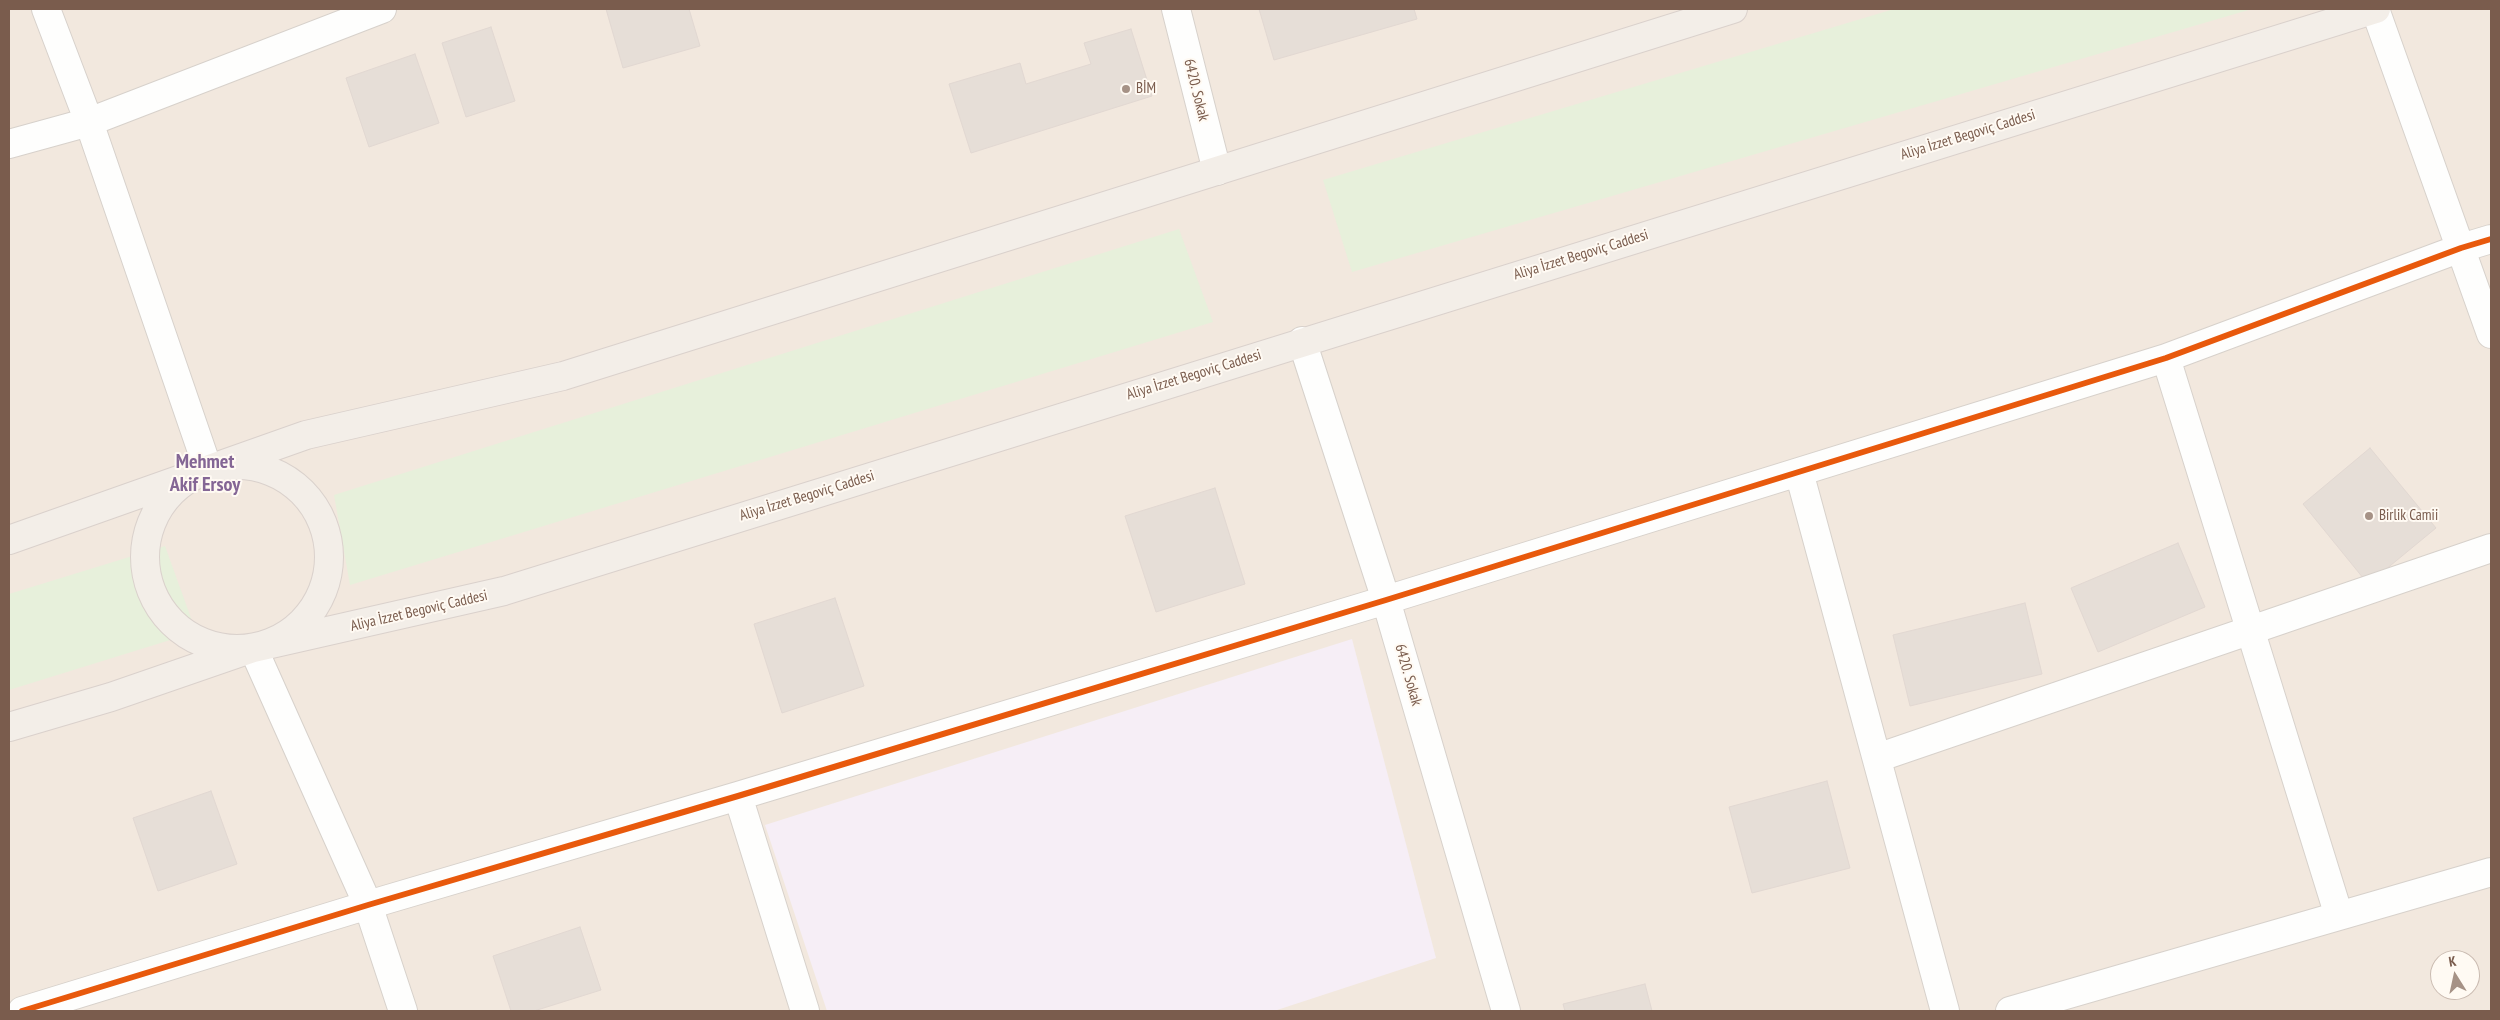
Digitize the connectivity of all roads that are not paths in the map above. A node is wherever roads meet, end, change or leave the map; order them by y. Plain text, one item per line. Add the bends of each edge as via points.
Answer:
1 (46, 9) edge
2 (382, 9) edge
3 (1176, 9) edge
4 (1733, 9) edge
5 (2375, 9) edge
6 (89, 122) junction
7 (9, 144) edge
8 (1217, 171) junction
9 (2491, 239) edge
10 (2461, 248) junction
11 (2491, 334) edge
12 (1302, 341) junction
13 (2166, 358) junction
14 (208, 469) junction
15 (1799, 472) junction
16 (9, 540) edge
17 (2491, 548) edge
18 (1386, 600) junction
19 (2250, 631) junction
20 (253, 648) junction
21 (9, 728) edge
22 (1877, 758) junction
23 (738, 796) junction
24 (2491, 872) edge
25 (368, 905) junction
26 (2339, 916) junction
27 (22, 1011) edge
28 (403, 1011) edge
29 (805, 1011) edge
30 (1506, 1011) edge
31 (1945, 1011) edge
32 (2010, 1011) edge

1 - 6 street
2 - 6 street
3 - 8 street, 6420. Sokak
4 - 8 main road
5 - 10 street
5 - 12 main road, Aliya İzzet Begoviç Caddesi
6 - 7 street
6 - 14 street
8 - 14 main road via 564,376 306,435
9 - 10 street
10 - 11 street
10 - 13 street
12 - 18 street, 6420. Sokak
12 - 20 main road, Aliya İzzet Begoviç Caddesi via 504,592
13 - 15 street
13 - 19 street
14 - 16 main road
14 - 20 main road via 180,483 160,506 147,534 144,564 152,594 169,620 193,639 222,648
14 - 20 main road via 238,464 268,469 294,484 315,506 327,534 330,564 322,594 306,620 281,638
15 - 18 street
15 - 22 street
17 - 19 street
18 - 23 street
18 - 30 street, 6420. Sokak
19 - 22 street
19 - 26 street
20 - 21 main road, Aliya İzzet Begoviç Caddesi
20 - 25 street
22 - 31 street
23 - 25 street
23 - 29 street
24 - 26 street
25 - 27 street
25 - 28 street
26 - 32 street

